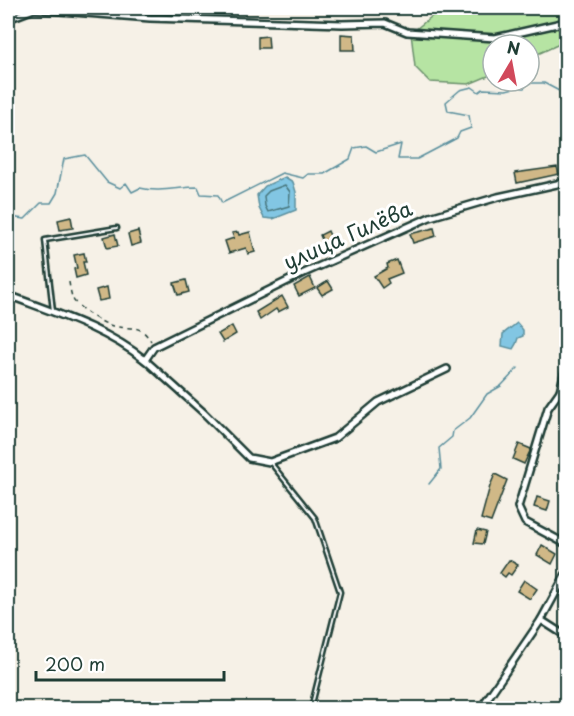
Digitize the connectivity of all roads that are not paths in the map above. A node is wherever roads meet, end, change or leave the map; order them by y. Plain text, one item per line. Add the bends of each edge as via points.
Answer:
1 (8, 19) edge
2 (567, 22) edge
3 (567, 182) edge
4 (117, 228) dead end
5 (8, 295) edge
6 (53, 313) junction
7 (146, 360) junction
8 (567, 366) edge
9 (447, 369) dead end
10 (563, 390) edge
11 (270, 462) junction
12 (567, 544) edge
13 (567, 574) edge
14 (540, 620) junction
15 (567, 636) edge
16 (311, 708) edge
17 (481, 708) edge

1 - 2 street via 34,9 150,18 385,23 407,32 495,38
3 - 7 street, улица Гилёва via 430,217 153,347
4 - 6 lane via 45,240
5 - 6 street
6 - 7 street via 106,333
7 - 11 street via 249,458
8 - 10 street
9 - 11 street via 378,402 335,438
10 - 12 street via 548,408 518,507 525,522
11 - 16 lane via 315,518 339,592
13 - 14 street
14 - 15 street
14 - 17 street

